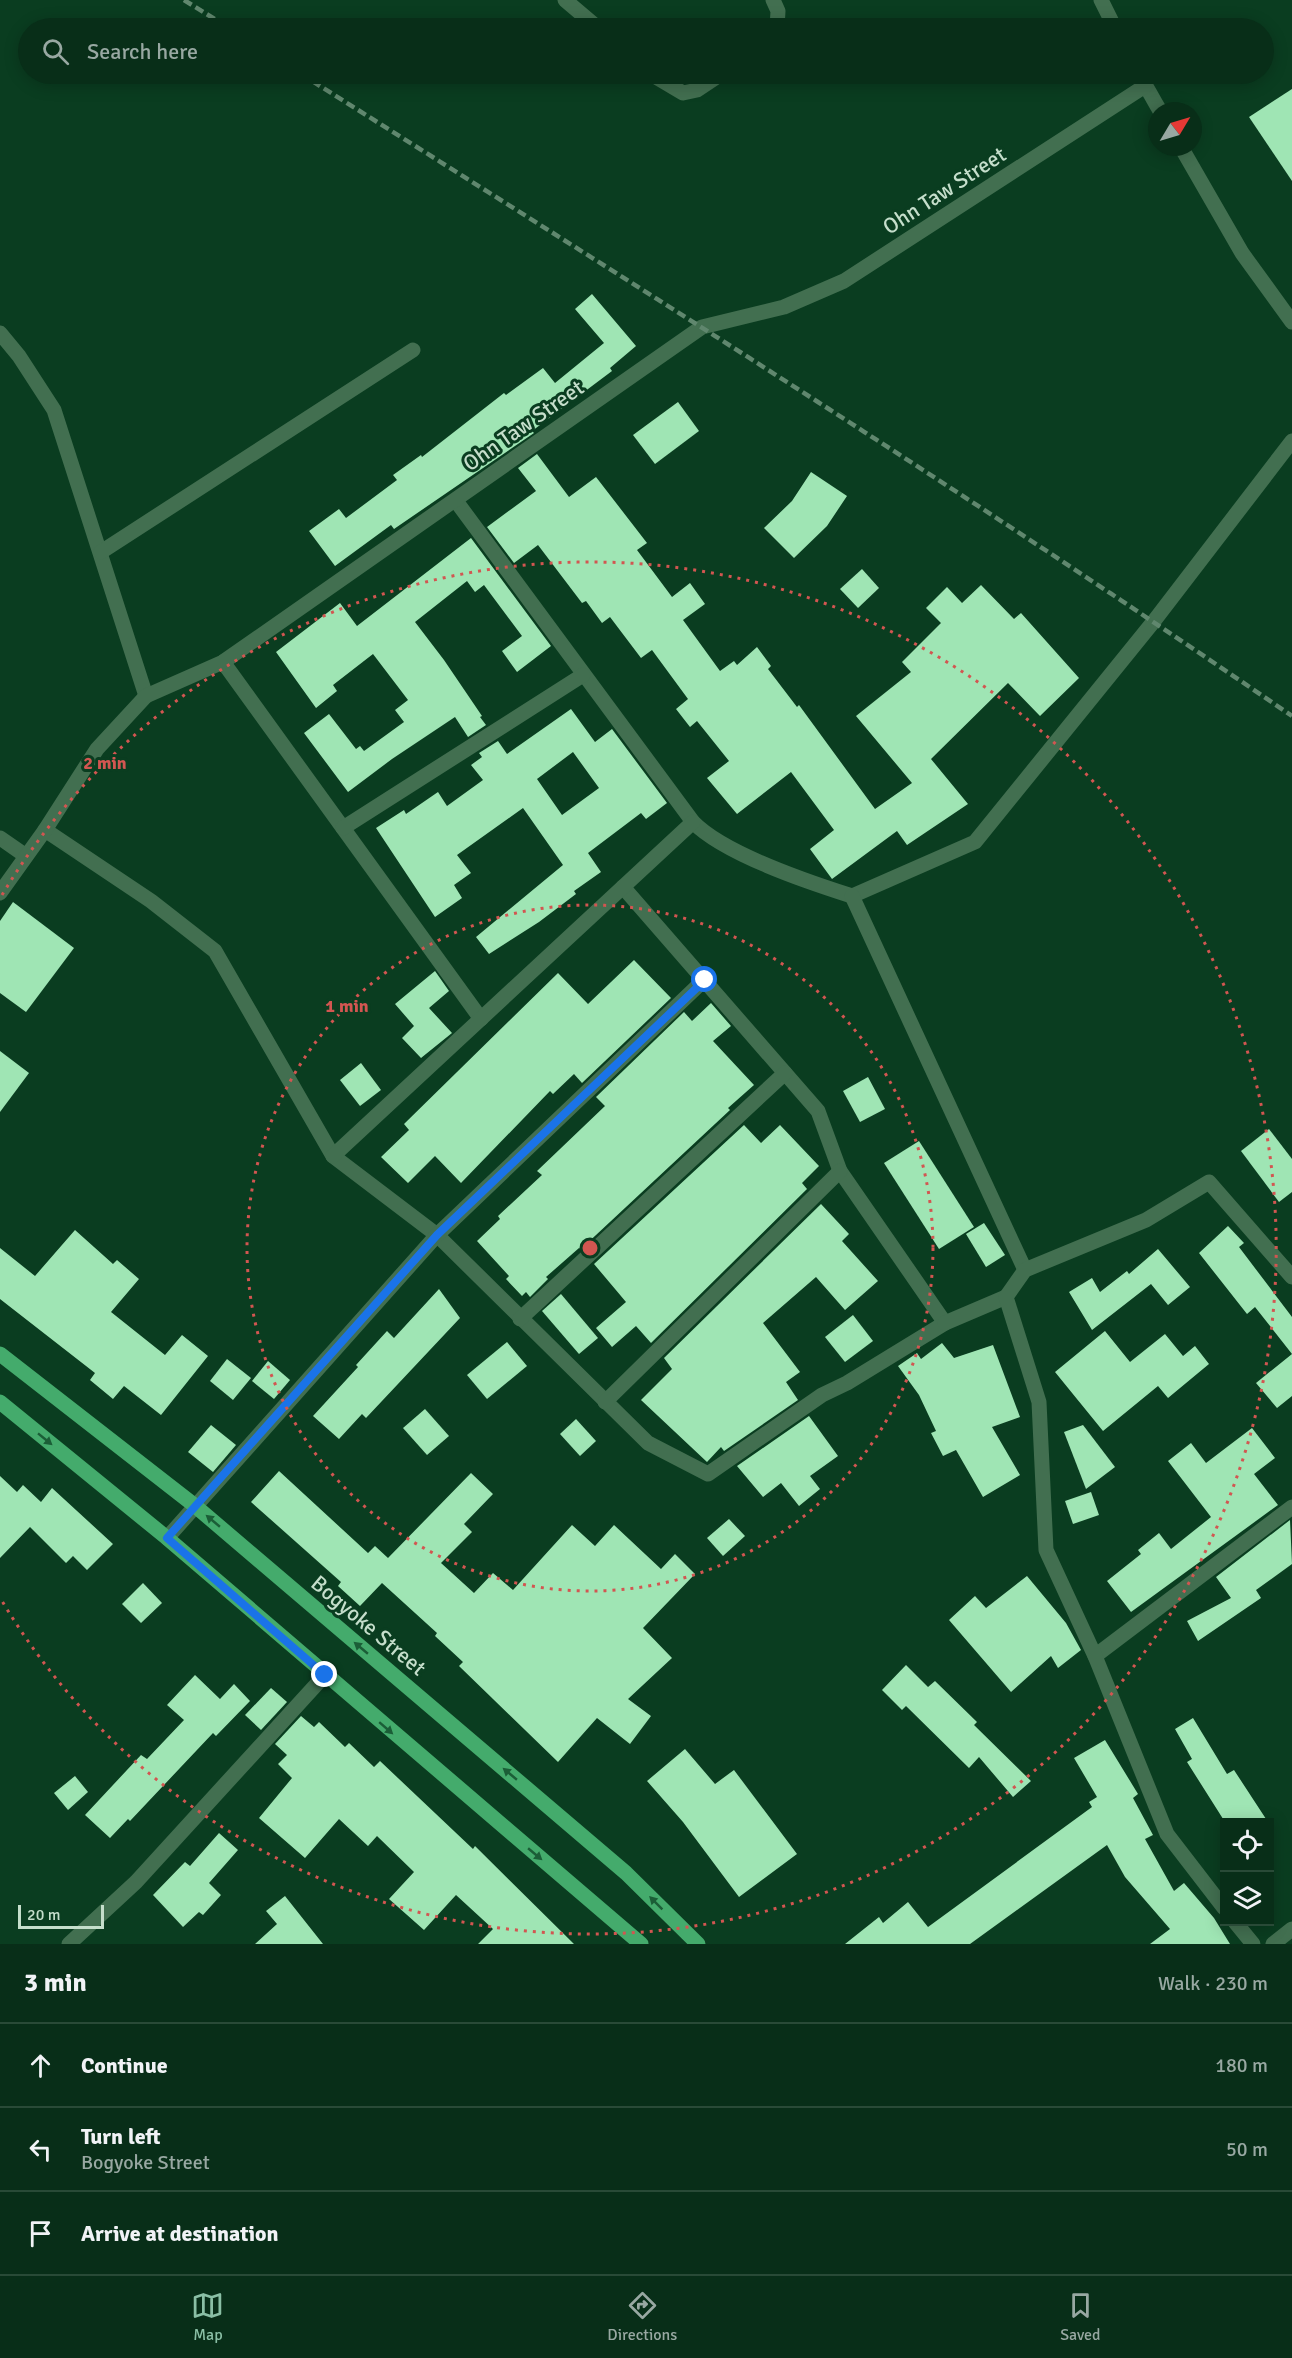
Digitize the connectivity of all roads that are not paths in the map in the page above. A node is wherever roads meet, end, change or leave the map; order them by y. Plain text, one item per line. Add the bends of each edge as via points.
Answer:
1 (565, 0) edge
2 (773, 0) edge
3 (1101, 0) edge
4 (586, 18) edge
5 (778, 18) edge
6 (1110, 18) edge
7 (668, 84) edge
8 (706, 84) edge
9 (1136, 84) edge
10 (1144, 84) edge
11 (1155, 102) edge
12 (1186, 156) edge
13 (1292, 322) edge
14 (0, 333) edge
15 (413, 350) dead end
16 (1292, 441) edge
17 (456, 501) junction
18 (101, 552) junction
19 (223, 662) junction
20 (583, 675) junction
21 (146, 696) junction
22 (693, 822) junction
23 (343, 828) junction
24 (45, 830) junction
25 (0, 838) edge
26 (26, 856) junction
27 (623, 887) junction
28 (0, 893) edge
29 (852, 896) junction
30 (705, 980) junction
31 (481, 1019) junction
32 (785, 1073) junction
33 (333, 1156) junction
34 (840, 1171) junction
35 (437, 1235) junction
36 (1025, 1270) junction
37 (1292, 1277) edge
38 (1006, 1297) junction
39 (520, 1319) junction
40 (945, 1323) junction
41 (0, 1354) edge
42 (0, 1402) edge
43 (606, 1402) junction
44 (194, 1505) junction
45 (1292, 1507) edge
46 (167, 1538) junction
47 (1095, 1656) junction
48 (325, 1675) junction
49 (1220, 1903) edge
50 (1238, 1926) edge
51 (1292, 1929) edge
52 (69, 1944) edge
53 (641, 1944) edge
54 (698, 1944) edge
55 (1252, 1944) edge
56 (1273, 1944) edge

1 - 4 street
2 - 5 street
3 - 6 street
7 - 8 street via 683,93
9 - 17 street, Ohn Taw Street via 844,281 784,307 702,327
10 - 11 street
12 - 13 street via 1242,253
14 - 18 street via 54,410
15 - 18 street
16 - 29 street via 1154,621 975,842
17 - 19 street, Ohn Taw Street
17 - 20 street
18 - 21 street
19 - 21 street, Ohn Taw Street
19 - 23 street
20 - 22 street
20 - 23 street
21 - 24 street, Ohn Taw Street via 97,749
22 - 27 street
22 - 29 street via 707,836 807,882
23 - 31 street
24 - 26 street, Ohn Taw Street
24 - 33 street via 151,901 215,951
25 - 26 street
26 - 28 street, Ohn Taw Street
27 - 30 street
27 - 31 street
29 - 36 street
30 - 32 street
30 - 35 street
31 - 33 street
32 - 34 street via 818,1111
32 - 39 street
33 - 35 street
34 - 40 street
34 - 43 street
35 - 39 street
35 - 44 street
36 - 37 street via 1146,1220 1209,1182
36 - 38 street
38 - 40 street
38 - 47 street via 1039,1402 1046,1550
39 - 43 street
40 - 43 street via 822,1395 708,1474 648,1443
41 - 44 main road, Bogyoke Street
42 -> 46 main road
44 - 46 street
54 -> 44 main road, Bogyoke Street via 626,1873
45 - 47 street
46 - 48 main road
47 - 49 street via 1167,1833
48 - 52 street via 136,1882
48 -> 53 main road
50 - 55 street
51 - 56 street

